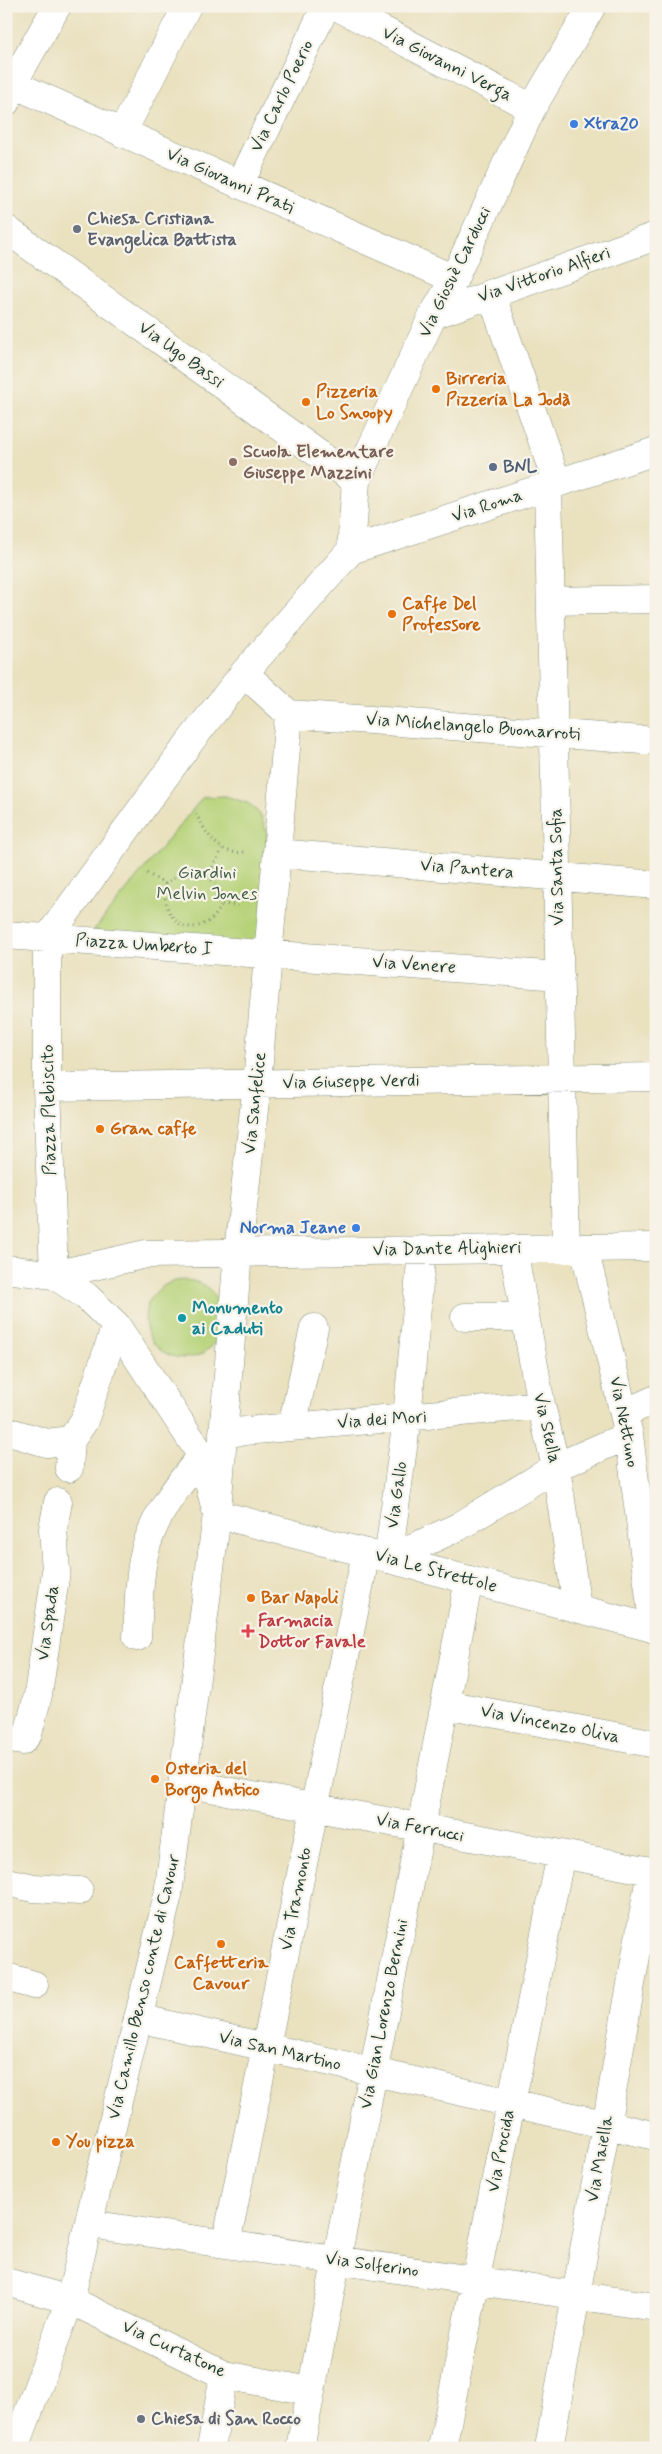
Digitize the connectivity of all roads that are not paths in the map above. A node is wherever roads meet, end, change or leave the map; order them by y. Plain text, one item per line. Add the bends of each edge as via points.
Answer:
1 (57, 6) edge
2 (187, 6) edge
3 (326, 6) edge
4 (336, 6) edge
5 (592, 6) edge
6 (8, 89) edge
7 (532, 108) junction
8 (122, 133) junction
9 (239, 186) junction
10 (6, 229) edge
11 (656, 236) edge
12 (454, 279) junction
13 (491, 293) junction
14 (433, 315) junction
15 (656, 451) edge
16 (356, 481) junction
17 (552, 485) junction
18 (351, 550) junction
19 (656, 599) edge
20 (551, 601) junction
21 (244, 673) junction
22 (289, 714) junction
23 (554, 733) junction
24 (656, 741) edge
25 (277, 853) junction
26 (558, 877) junction
27 (656, 885) edge
28 (6, 935) edge
29 (47, 939) junction
30 (268, 954) junction
31 (560, 976) junction
32 (656, 1077) edge
33 (562, 1079) junction
34 (257, 1084) junction
35 (47, 1087) junction
36 (656, 1247) edge
37 (513, 1248) junction
38 (575, 1248) junction
39 (422, 1250) junction
40 (238, 1252) junction
41 (6, 1269) edge
42 (54, 1275) junction
43 (465, 1317) dead end
44 (526, 1317) junction
45 (116, 1325) junction
46 (314, 1328) dead end
47 (656, 1399) edge
48 (541, 1405) junction
49 (407, 1418) junction
50 (627, 1424) junction
51 (292, 1426) junction
52 (6, 1431) edge
53 (224, 1433) junction
54 (71, 1440) junction
55 (202, 1456) junction
56 (556, 1467) junction
57 (69, 1468) dead end
58 (58, 1502) dead end
59 (217, 1514) junction
60 (377, 1556) junction
61 (469, 1580) junction
62 (577, 1608) junction
63 (655, 1629) edge
64 (138, 1637) dead end
65 (445, 1704) junction
66 (14, 1740) edge
67 (656, 1744) edge
68 (184, 1783) junction
69 (314, 1808) junction
70 (421, 1828) junction
71 (561, 1854) junction
72 (653, 1872) edge
73 (6, 1882) edge
74 (79, 1891) dead end
75 (6, 1977) edge
76 (34, 1985) dead end
77 (138, 2018) junction
78 (266, 2048) junction
79 (373, 2072) junction
80 (511, 2104) junction
81 (606, 2126) junction
82 (656, 2136) edge
83 (89, 2224) junction
84 (226, 2244) junction
85 (336, 2260) junction
86 (476, 2280) junction
87 (6, 2282) edge
88 (576, 2295) junction
89 (70, 2300) junction
90 (656, 2307) edge
91 (224, 2375) junction
92 (311, 2391) junction
93 (15, 2448) edge
94 (211, 2448) edge
95 (300, 2448) edge
96 (442, 2448) edge
97 (549, 2448) edge

1 - 6 street
2 - 8 street
3 - 9 street, Via Carlo Poerio
4 - 7 street, Via Giovanni Verga
5 - 7 street, Via Giosuè Carducci
6 - 8 street, Via Giovanni Prati
7 - 12 street, Via Giosuè Carducci
8 - 9 street, Via Giovanni Prati
9 - 12 street, Via Giovanni Prati
10 - 16 street, Via Ugo Bassi
11 - 13 street, Via Vittorio Alfieri
12 - 14 street, Via Giosuè Carducci
13 - 14 street, Via Vittorio Alfieri
13 - 17 street, Via Santa Sofia via 546,454
14 - 16 street, Via Giosuè Carducci
15 - 17 street, Via Roma
16 - 18 street, Via Giosuè Carducci
17 - 18 street, Via Roma
17 - 20 street, Via Santa Sofia via 549,526
18 - 21 street, Piazza Umberto I
19 - 20 street
20 - 23 street, Via Santa Sofia
21 - 22 street
21 - 29 street, Piazza Umberto I via 192,739
22 - 23 street, Via Michelangelo Buonarroti
22 - 25 street
23 - 24 street, Via Michelangelo Buonarroti
23 - 26 street, Via Santa Sofia
25 - 26 street, Via Pantera
25 - 30 street
26 - 27 street, Via Pantera
26 - 31 street, Via Santa Sofia
28 - 29 street
29 - 30 street, Piazza Umberto I
29 - 35 street, Piazza Plebiscito
30 - 31 street, Via Venere
30 - 34 street, Via Sanfelice
31 - 33 street, Via Santa Sofia
32 - 33 street, Via Giuseppe Verdi
33 - 34 street, Via Giuseppe Verdi
33 - 38 street, Via Santa Sofia
34 - 35 street, Via Giuseppe Verdi
34 - 40 street, Via Sanfelice
35 - 42 street, Piazza Plebiscito
36 - 38 street, Via Dante Alighieri
37 - 38 street, Via Dante Alighieri
37 - 39 street, Via Dante Alighieri
37 - 44 street, Via Stella
38 - 50 street, Via Nettuno
39 - 40 street, Via Dante Alighieri
39 - 49 street, Via Gallo
40 - 42 street, Via Dante Alighieri via 146,1254
40 - 53 street, Via Sanfelice
41 - 42 street
42 - 45 street via 86,1296
43 - 44 street
44 - 48 street, Via Stella
45 - 54 street via 84,1420
45 - 55 street
46 - 51 street
47 - 50 street, Via Gallo
48 - 49 street, Via dei Mori
48 - 56 street, Via Stella
49 - 51 street, Via dei Mori
49 - 60 street, Via Gallo
50 - 56 street, Via Gallo
50 - 63 street, Via Nettuno
51 - 53 street, Via dei Mori
52 - 54 street via 47,1443
53 - 59 street, Via Camillo Benso conte di Cavour
54 - 57 street
55 - 59 street
55 - 64 street via 178,1483 150,1538 144,1555
56 - 60 street, Via Gallo via 458,1527
56 - 62 street, Via Stella
58 - 66 street, Via Spada via 53,1529 56,1571 38,1696 28,1734
59 - 60 street, Via Le Strettole
59 - 68 street, Via Camillo Benso conte di Cavour
60 - 61 street, Via Le Strettole
60 - 69 street, Via Tramonto
61 - 62 street, Via Le Strettole
61 - 65 street, Via Gian Lorenzo Bernini
62 - 63 street, Via Le Strettole
65 - 67 street, Via Vincenzo Oliva
65 - 70 street, Via Gian Lorenzo Bernini
68 - 69 street, Via Ferrucci
68 - 77 street, Via Camillo Benso conte di Cavour via 168,1895
69 - 70 street, Via Ferrucci
69 - 78 street, Via Tramonto
70 - 71 street, Via Ferrucci
70 - 79 street, Via Gian Lorenzo Bernini
71 - 72 street, Via Ferrucci
71 - 80 street, Via Procida
72 - 81 street, Via Maiella
73 - 74 street via 34,1888
75 - 76 street
77 - 78 street, Via San Martino
77 - 83 street, Via Camillo Benso conte di Cavour
78 - 79 street, Via San Martino
78 - 84 street, Via Tramonto
79 - 80 street, Via San Martino
79 - 85 street, Via Gian Lorenzo Bernini
80 - 81 street, Via San Martino
80 - 86 street, Via Procida
81 - 82 street, Via San Martino
81 - 88 street, Via Maiella
83 - 84 street, Via Solferino
83 - 89 street, Via Camillo Benso conte di Cavour
84 - 85 street, Via Solferino
85 - 86 street, Via Solferino
85 - 92 street, Via Gian Lorenzo Bernini
86 - 88 street, Via Solferino
86 - 96 street, Via Procida
87 - 89 street, Via Curtatone
88 - 90 street, Via Solferino
88 - 97 street, Via Maiella
89 - 91 street, Via Curtatone
89 - 93 street, Via Camillo Benso conte di Cavour
91 - 92 street, Via Curtatone
91 - 94 street
92 - 95 street, Via Gian Lorenzo Bernini

